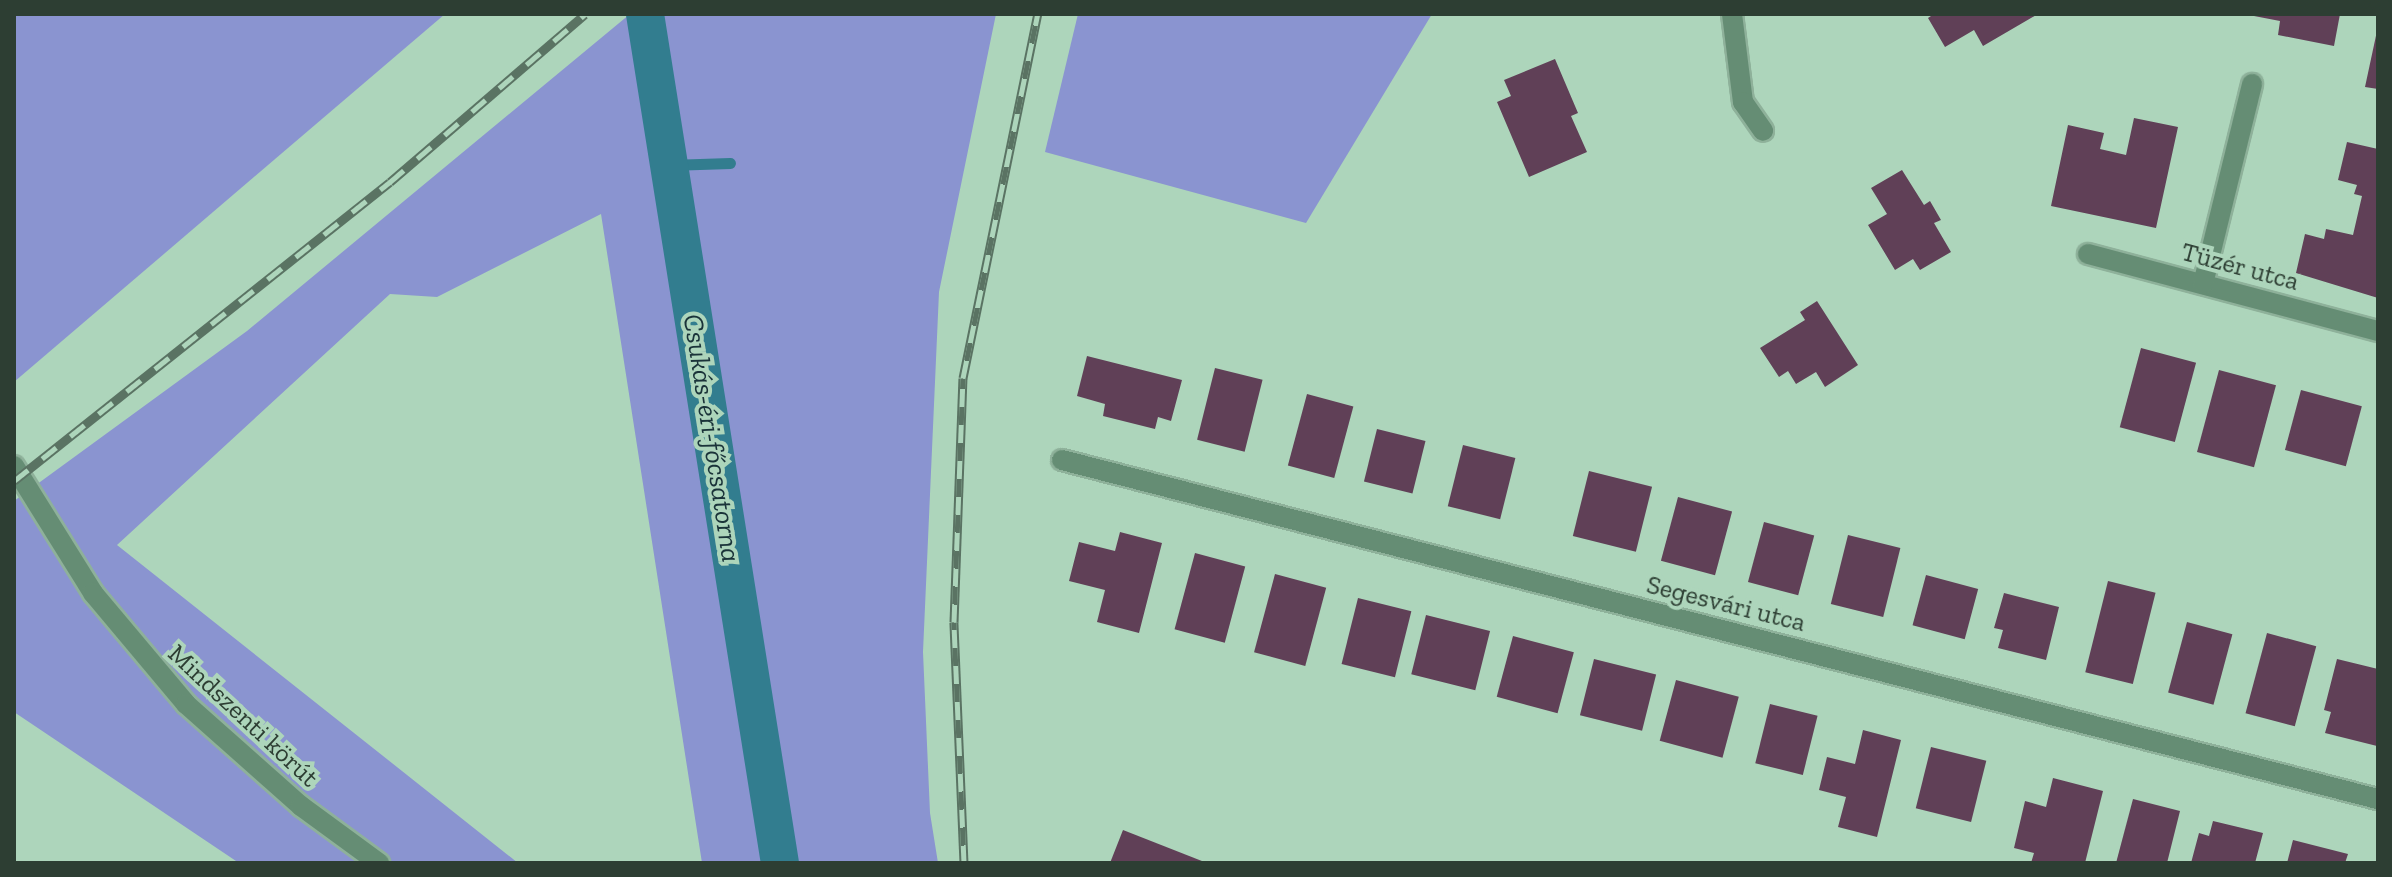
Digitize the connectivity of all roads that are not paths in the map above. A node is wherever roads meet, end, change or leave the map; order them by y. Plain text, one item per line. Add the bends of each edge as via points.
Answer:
1 (1732, 14) edge
2 (2252, 84) dead end
3 (1763, 131) dead end
4 (2088, 254) dead end
5 (2203, 284) junction
6 (2378, 331) edge
7 (1062, 460) dead end
8 (14, 466) edge
9 (2378, 799) edge
10 (379, 863) edge

1 - 3 street via 1743,102
2 - 5 street
4 - 5 street, Tüzér utca
5 - 6 street, Tüzér utca
7 - 9 street, Segesvári utca
8 - 10 street, Mindszenti körút via 93,593 186,704 301,806

